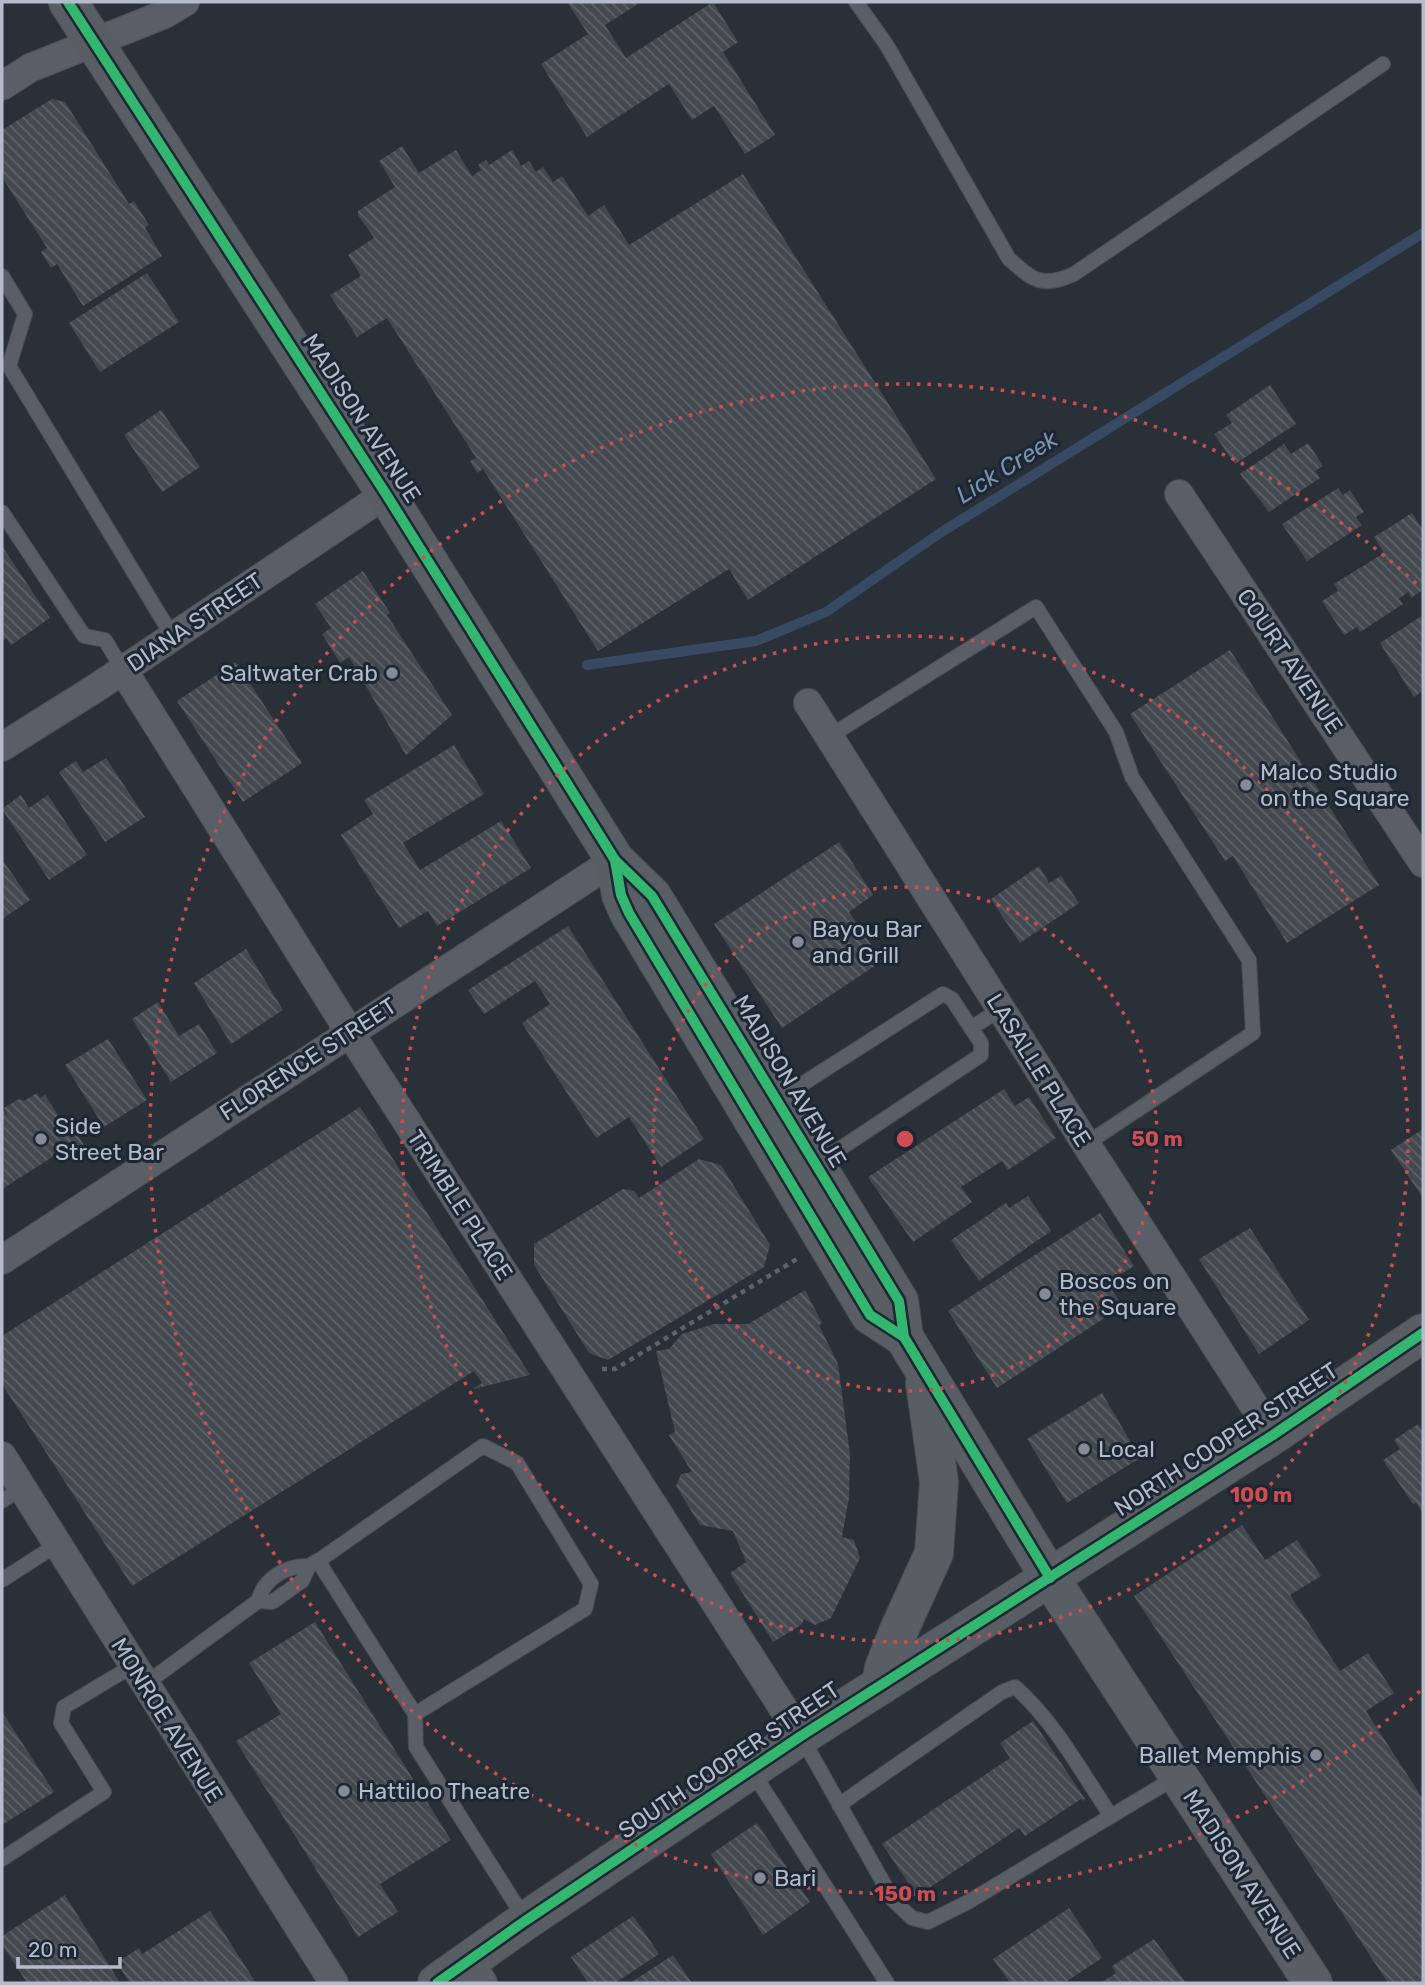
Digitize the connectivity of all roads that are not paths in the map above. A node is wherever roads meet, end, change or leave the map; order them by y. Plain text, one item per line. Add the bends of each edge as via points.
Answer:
1 (68, 2) edge
2 (186, 2) edge
3 (856, 2) edge
4 (94, 43) junction
5 (1383, 64) dead end
6 (2, 86) edge
7 (2, 276) edge
8 (386, 494) junction
9 (1180, 494) dead end
10 (2, 512) edge
11 (173, 637) junction
12 (123, 670) junction
13 (808, 702) dead end
14 (830, 736) junction
15 (2, 747) edge
16 (615, 860) junction
17 (1423, 863) edge
18 (1001, 1009) junction
19 (971, 1028) junction
20 (350, 1032) junction
21 (777, 1101) junction
22 (1086, 1144) junction
23 (816, 1164) junction
24 (2, 1259) edge
25 (1423, 1333) edge
26 (913, 1350) junction
27 (1273, 1435) junction
28 (2, 1455) edge
29 (12, 1494) edge
30 (58, 1544) junction
31 (314, 1563) junction
32 (1050, 1578) junction
33 (2, 1580) edge
34 (139, 1675) junction
35 (881, 1685) junction
36 (415, 1714) junction
37 (802, 1736) junction
38 (751, 1770) junction
39 (1179, 1776) junction
40 (839, 1805) junction
41 (1111, 1816) junction
42 (2, 1858) edge
43 (525, 1921) junction
44 (476, 1971) edge
45 (334, 1983) edge
46 (437, 1983) edge
47 (887, 1983) edge
48 (1313, 1983) edge

1 - 4 street, MADISON AVENUE
2 - 4 street
3 - 5 lane via 886,44 1009,259 1033,280 1058,281 1074,274
4 - 6 street via 30,68
4 - 8 street, MADISON AVENUE
7 - 11 lane via 25,314 9,366
8 - 11 street, DIANA STREET
8 - 16 street, MADISON AVENUE
9 - 17 street, COURT AVENUE
10 - 12 lane via 84,636 105,640
11 - 12 street, DIANA STREET
12 - 15 street, DIANA STREET
12 - 20 street, TRIMBLE PLACE
13 - 14 street, LASALLE PLACE
14 - 18 street, LASALLE PLACE
14 - 22 lane via 1036,607 1116,732 1132,777 1249,960 1253,1033
16 - 20 street, FLORENCE STREET
16 - 21 street, MADISON AVENUE via 652,896
16 - 26 street, MADISON AVENUE via 629,913 870,1315
18 - 19 lane
18 - 22 street, LASALLE PLACE
19 - 21 lane via 952,999 943,994
19 - 23 lane via 981,1043 981,1055
20 - 24 street, FLORENCE STREET
20 - 37 street, TRIMBLE PLACE
21 - 23 street, MADISON AVENUE
22 - 27 street, LASALLE PLACE
23 - 26 street, MADISON AVENUE via 899,1301
25 - 27 street, NORTH COOPER STREET
26 - 32 street, MADISON AVENUE
26 - 35 street via 939,1482 934,1553 894,1643
27 - 32 street, NORTH COOPER STREET
28 - 29 street, MONROE AVENUE
29 - 30 street, MONROE AVENUE
30 - 33 lane
30 - 34 street, MONROE AVENUE
31 - 34 lane via 293,1565 262,1587 258,1601
31 - 36 lane
31 - 36 lane via 483,1446 517,1464 591,1584 585,1609
32 - 35 street, SOUTH COOPER STREET
32 - 39 street, MADISON AVENUE
34 - 42 lane via 64,1707 61,1723 104,1792
34 - 45 street, MONROE AVENUE
35 - 37 street, SOUTH COOPER STREET
36 - 43 lane via 416,1747
37 - 38 street, SOUTH COOPER STREET
37 - 40 lane
38 - 43 street, SOUTH COOPER STREET
38 - 47 lane
39 - 41 lane
39 - 48 street, MADISON AVENUE
40 - 41 lane via 893,1900 912,1918 928,1922
40 - 41 lane via 1002,1692 1016,1687 1045,1720
43 - 44 street, SOUTH COOPER STREET
44 - 46 street, SOUTH COOPER STREET

